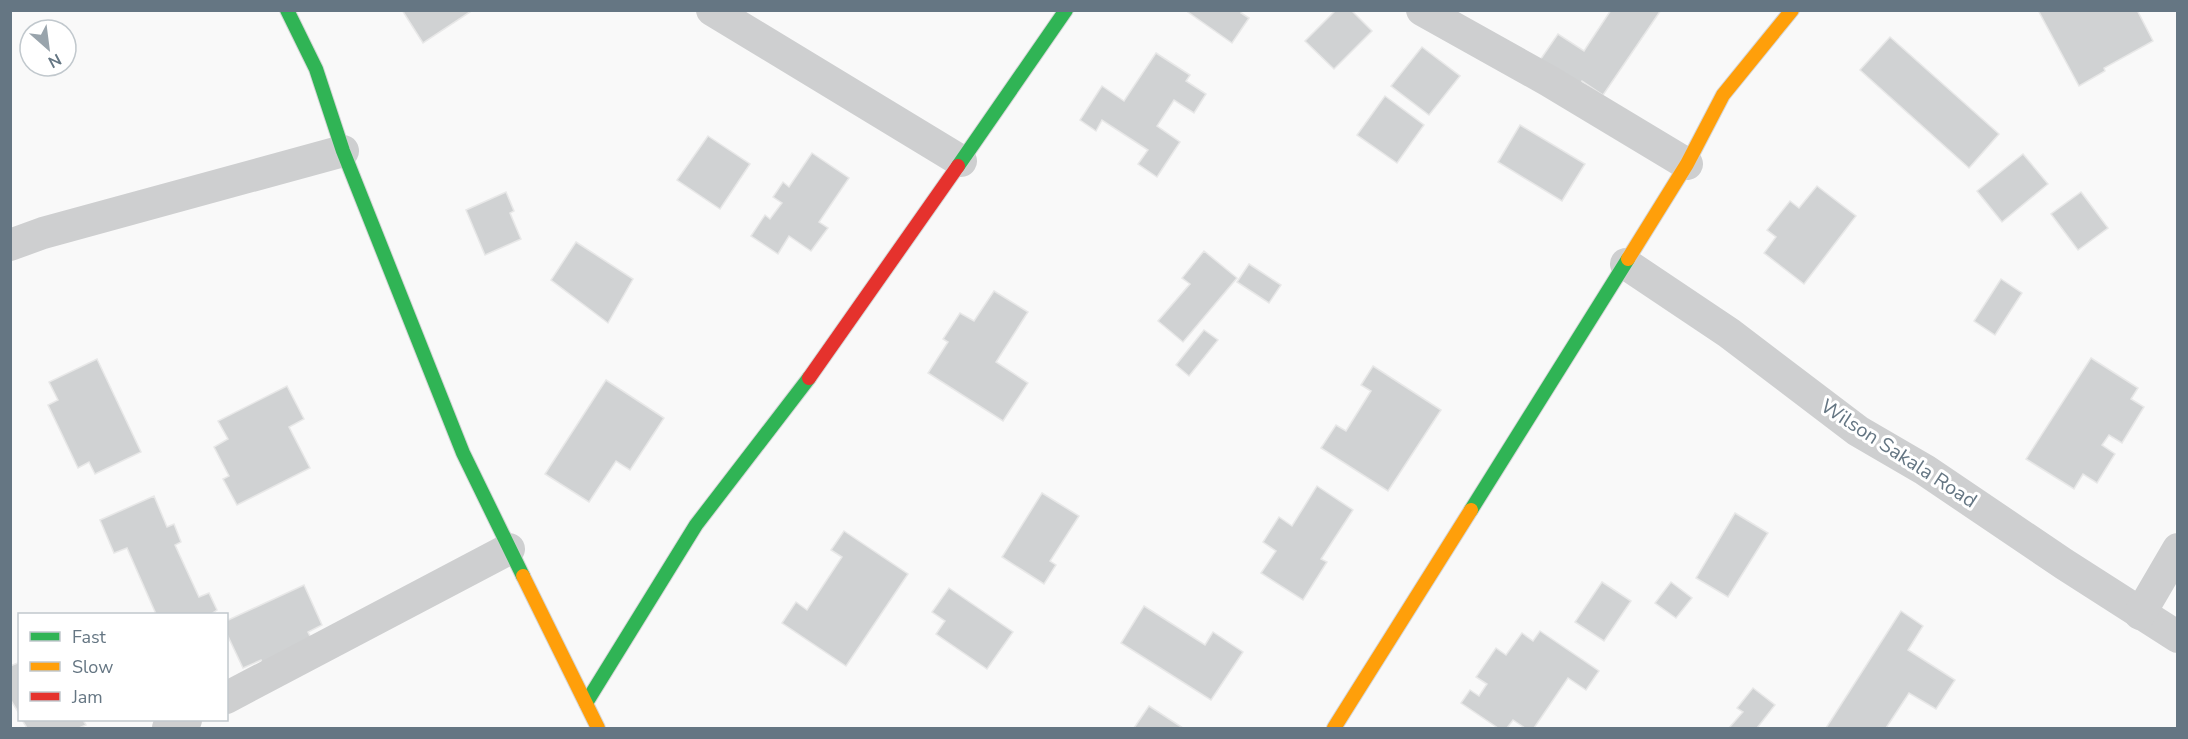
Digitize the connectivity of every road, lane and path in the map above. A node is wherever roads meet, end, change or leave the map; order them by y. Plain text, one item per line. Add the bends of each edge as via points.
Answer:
1 (287, 10) edge
2 (712, 10) edge
3 (1066, 10) edge
4 (1422, 10) edge
5 (1792, 10) edge
6 (344, 151) junction
7 (961, 161) junction
8 (1687, 164) junction
9 (10, 244) edge
10 (1626, 264) junction
11 (509, 549) junction
12 (2178, 549) edge
13 (2140, 614) junction
14 (2178, 637) edge
15 (228, 697) edge
16 (586, 703) junction
17 (184, 721) edge
18 (168, 729) edge
19 (598, 729) edge
20 (1334, 729) edge

1 - 6 street via 316,69
2 - 7 street
3 - 7 street
4 - 8 street
5 - 8 street via 1723,95
6 - 9 street
6 - 11 street via 463,453
7 - 16 street via 805,384 696,525
8 - 10 street
10 - 13 street, Wilson Sakala Road via 1729,333 1858,431 1925,470
10 - 20 street
11 - 15 street
11 - 16 street
12 - 13 street
13 - 14 street, Wilson Sakala Road
16 - 19 street
17 - 18 street

